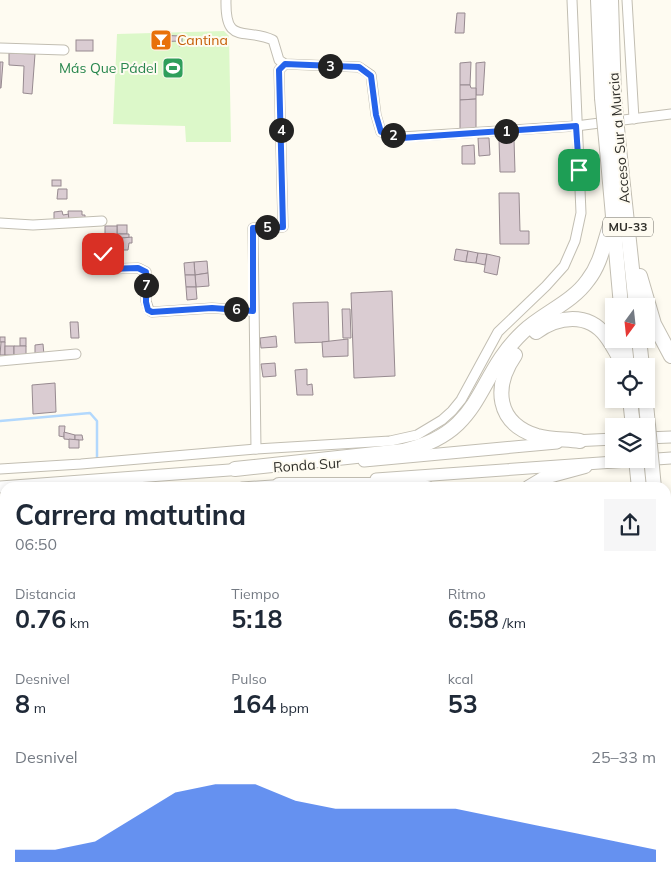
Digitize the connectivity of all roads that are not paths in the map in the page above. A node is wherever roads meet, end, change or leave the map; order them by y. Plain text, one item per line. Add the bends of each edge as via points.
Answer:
1 (226, 0) edge
2 (572, 0) edge
3 (598, 0) edge
4 (611, 0) edge
5 (627, 0) edge
6 (0, 48) edge
7 (64, 50) dead end
8 (285, 64) junction
9 (608, 98) junction
10 (671, 114) edge
11 (634, 119) junction
12 (576, 126) junction
13 (613, 149) junction
14 (612, 220) junction
15 (102, 221) dead end
16 (0, 223) edge
17 (103, 254) dead end
18 (632, 259) junction
19 (620, 298) edge
20 (635, 298) edge
21 (253, 311) junction
22 (76, 354) dead end
23 (671, 356) edge
24 (620, 358) edge
25 (0, 361) edge
26 (646, 408) edge
27 (671, 436) edge
28 (655, 437) edge
29 (605, 440) edge
30 (580, 441) junction
31 (256, 449) junction
32 (671, 458) edge
33 (585, 466) junction
34 (637, 468) edge
35 (0, 469) edge
36 (235, 470) junction
37 (59, 482) edge
38 (326, 482) edge
39 (538, 482) edge
40 (638, 482) edge
41 (653, 482) edge

1 - 8 street via 226,17 231,29 242,35 261,35 273,40 279,60
2 - 12 street
3 - 9 highway, Acceso Sur a Murcia / MU-33
4 - 9 highway, Acceso Sur a Murcia / MU-33
5 - 11 street
6 - 7 street
8 - 12 street via 359,67 371,76 381,132 401,138
8 - 21 street via 279,70 283,227 253,228
9 - 13 highway, Acceso Sur a Murcia / MU-33, bridge
10 - 11 street
11 - 12 street
12 - 31 street via 581,213 570,254 555,277 498,332 452,411 430,429 405,439
13 - 14 highway, Acceso Sur a Murcia / MU-33
13 - 18 highway, Acceso Sur a Murcia / MU-33
14 - 19 highway, Acceso Sur a Murcia / MU-33
14 - 36 highway via 599,262 587,282 515,340 470,411 446,434 403,451
15 - 16 street via 33,225
17 - 21 street via 103,265 107,269 138,268 146,272 146,302 152,312 212,308
18 - 20 highway, Acceso Sur a Murcia / MU-33
18 - 23 highway via 654,324
21 - 31 street
22 - 25 street
24 - 30 highway via 601,330 587,321 568,318 551,322 537,332 509,364 502,383 502,402 514,423 539,436
26 - 41 highway, bridge
27 - 28 main road
29 - 30 main road, Ronda Sur
30 - 36 main road, Ronda Sur via 415,458
31 - 35 street
32 - 33 main road, Ronda Sur
33 - 38 main road, Ronda Sur
33 - 39 highway
34 - 40 highway, bridge
36 - 37 main road, Ronda Sur

